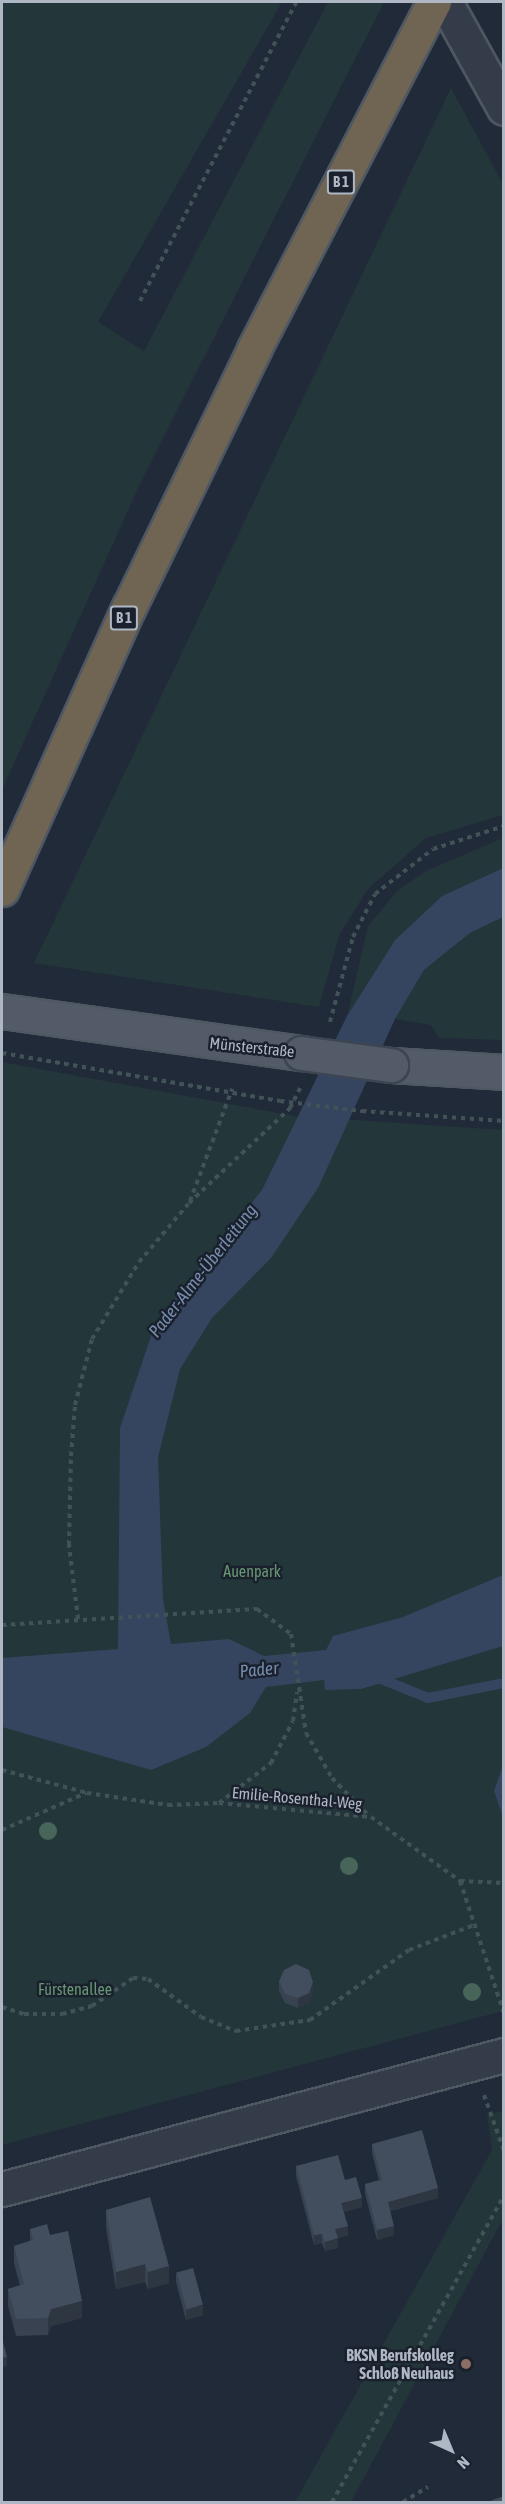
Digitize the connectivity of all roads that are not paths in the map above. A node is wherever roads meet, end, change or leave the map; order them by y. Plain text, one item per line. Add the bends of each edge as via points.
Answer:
1 (436, 6) edge
2 (504, 108) edge
3 (2, 889) edge
4 (2, 1011) edge
5 (504, 1072) edge
6 (489, 2059) edge
7 (2, 2189) edge

1 - 2 street
1 - 3 highway, B 1 via 233,392
4 - 5 main road, Münsterstraße, bridge via 391,1065
6 - 7 street

